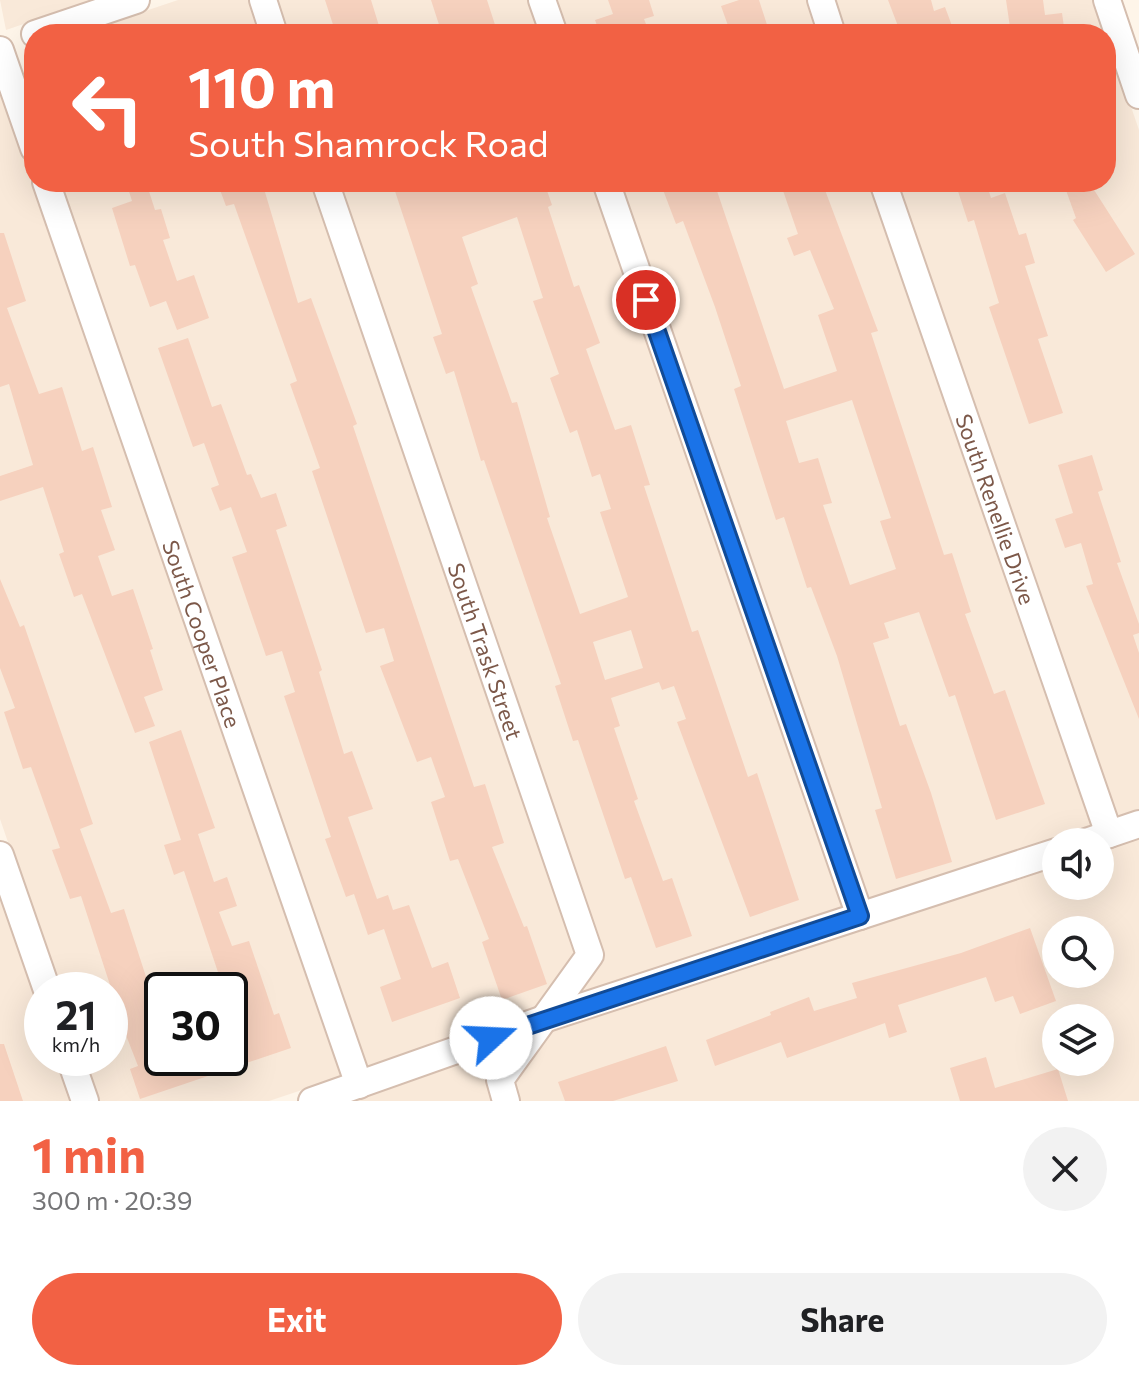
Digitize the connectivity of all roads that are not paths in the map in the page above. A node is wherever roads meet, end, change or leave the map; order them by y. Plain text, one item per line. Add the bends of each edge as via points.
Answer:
1 (136, 0) edge
2 (263, 0) edge
3 (542, 0) edge
4 (821, 0) edge
5 (1107, 0) edge
6 (64, 24) edge
7 (271, 24) edge
8 (550, 24) edge
9 (829, 24) edge
10 (1115, 24) edge
11 (1116, 27) edge
12 (24, 38) edge
13 (0, 48) edge
14 (1139, 95) edge
15 (24, 119) edge
16 (49, 192) edge
17 (328, 192) edge
18 (609, 192) edge
19 (886, 192) edge
20 (1139, 824) edge
21 (1094, 828) edge
22 (1114, 832) edge
23 (0, 855) edge
24 (1042, 857) edge
25 (860, 916) junction
26 (41, 972) edge
27 (544, 1019) junction
28 (76, 1076) edge
29 (359, 1085) junction
30 (85, 1101) edge
31 (312, 1101) edge
32 (506, 1101) edge

1 - 6 street
2 - 7 street
3 - 8 street
4 - 9 street
5 - 10 street
11 - 14 street
12 - 13 street
13 - 15 street
16 - 29 street, South Cooper Place
17 - 27 street, South Trask Street via 590,955
18 - 25 street
19 - 21 street, South Renellie Drive
20 - 22 street
23 - 26 street
24 - 25 street
25 - 27 street
27 - 29 street
27 - 32 street, South Trask Street via 500,1080
28 - 30 street
29 - 31 street

